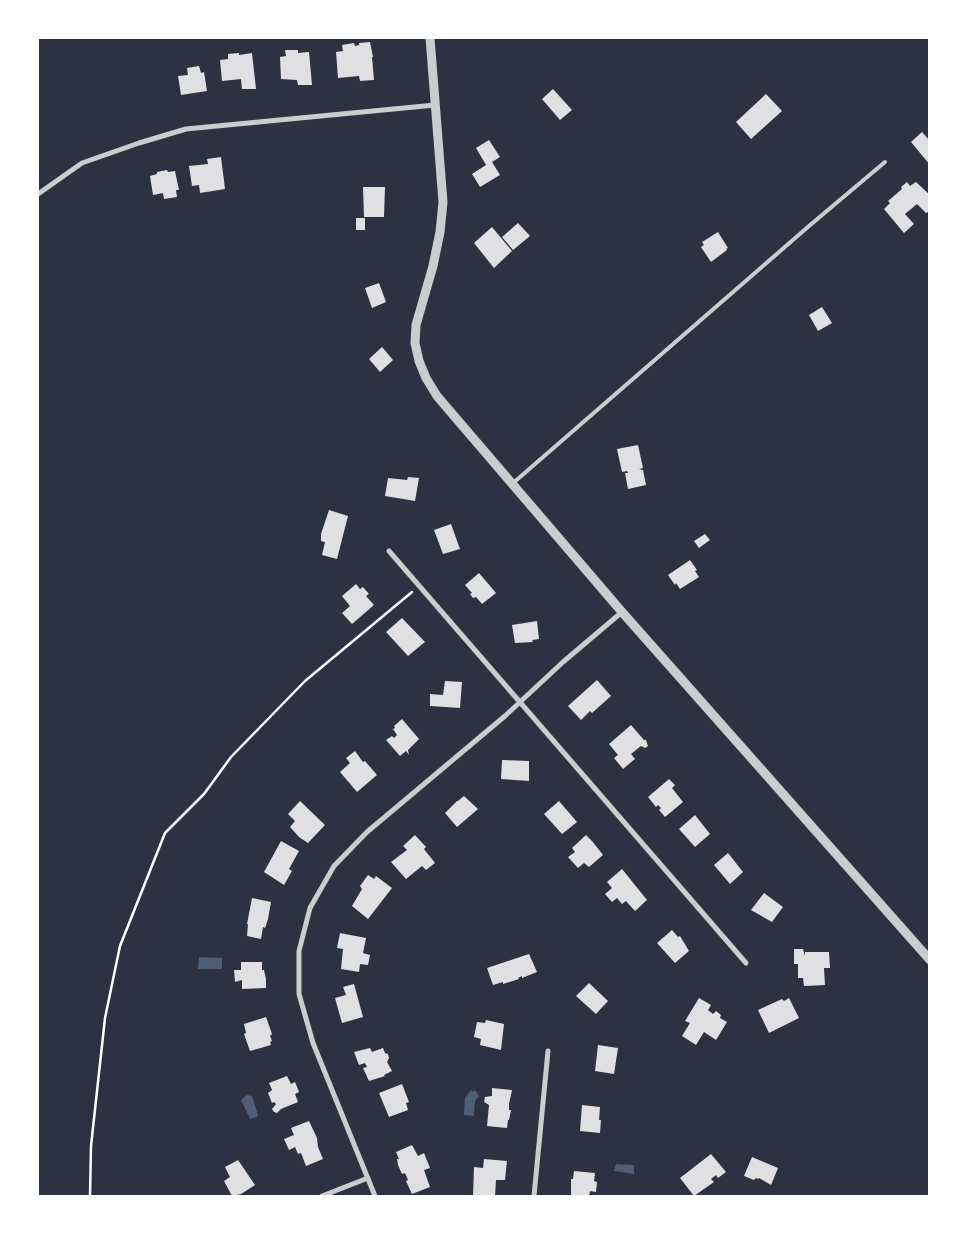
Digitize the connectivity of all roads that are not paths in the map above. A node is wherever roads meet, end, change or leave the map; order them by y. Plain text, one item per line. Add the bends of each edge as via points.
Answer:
1 (430, 38) edge
2 (435, 105) junction
3 (885, 162) dead end
4 (38, 194) edge
5 (512, 484) junction
6 (389, 551) dead end
7 (622, 612) junction
8 (520, 701) junction
9 (930, 960) edge
10 (746, 963) dead end
11 (548, 1051) dead end
12 (368, 1178) junction
13 (322, 1196) edge
14 (375, 1196) edge
15 (534, 1196) edge

1 - 2 street
2 - 4 street via 186,129 82,163
2 - 5 street via 443,202 440,232 416,325 415,343 426,378 437,396
3 - 5 lane
5 - 7 street
6 - 8 street
7 - 8 street
7 - 9 street
8 - 10 street
8 - 12 street via 367,832 334,866 310,908 299,951 299,994 313,1043
11 - 15 street
12 - 13 street
12 - 14 street

